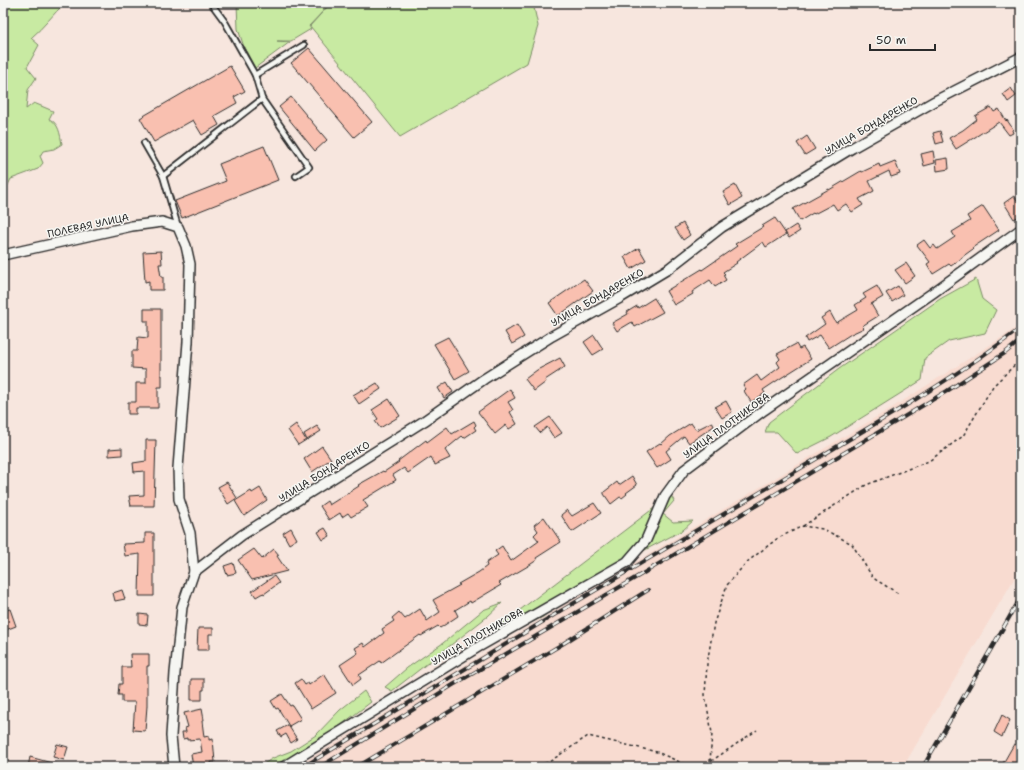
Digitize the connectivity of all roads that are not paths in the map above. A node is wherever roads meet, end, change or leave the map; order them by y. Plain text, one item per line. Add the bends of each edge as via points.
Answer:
1 (212, 3) edge
2 (304, 45) dead end
3 (1021, 57) edge
4 (255, 75) junction
5 (262, 99) junction
6 (144, 142) dead end
7 (163, 176) junction
8 (296, 176) dead end
9 (178, 227) junction
10 (1021, 229) edge
11 (3, 255) edge
12 (194, 572) junction
13 (174, 767) edge
14 (283, 767) edge

1 - 4 lane
2 - 4 lane
3 - 12 street, УЛИЦА БОНДАРЕНКО via 935,101 852,148 722,227 668,269 552,336 484,379 424,421 242,535
4 - 5 lane
5 - 7 lane
5 - 8 lane via 309,167
6 - 7 lane
7 - 9 lane
9 - 11 street, ПОЛЕВАЯ УЛИЦА via 162,222 132,226
9 - 12 street via 190,264 188,342 178,468 179,499 190,533
10 - 14 street, УЛИЦА ПЛОТНИКОВА via 764,410 684,470 665,496 646,540 627,562 480,646
12 - 13 street via 182,607 177,651 171,736

